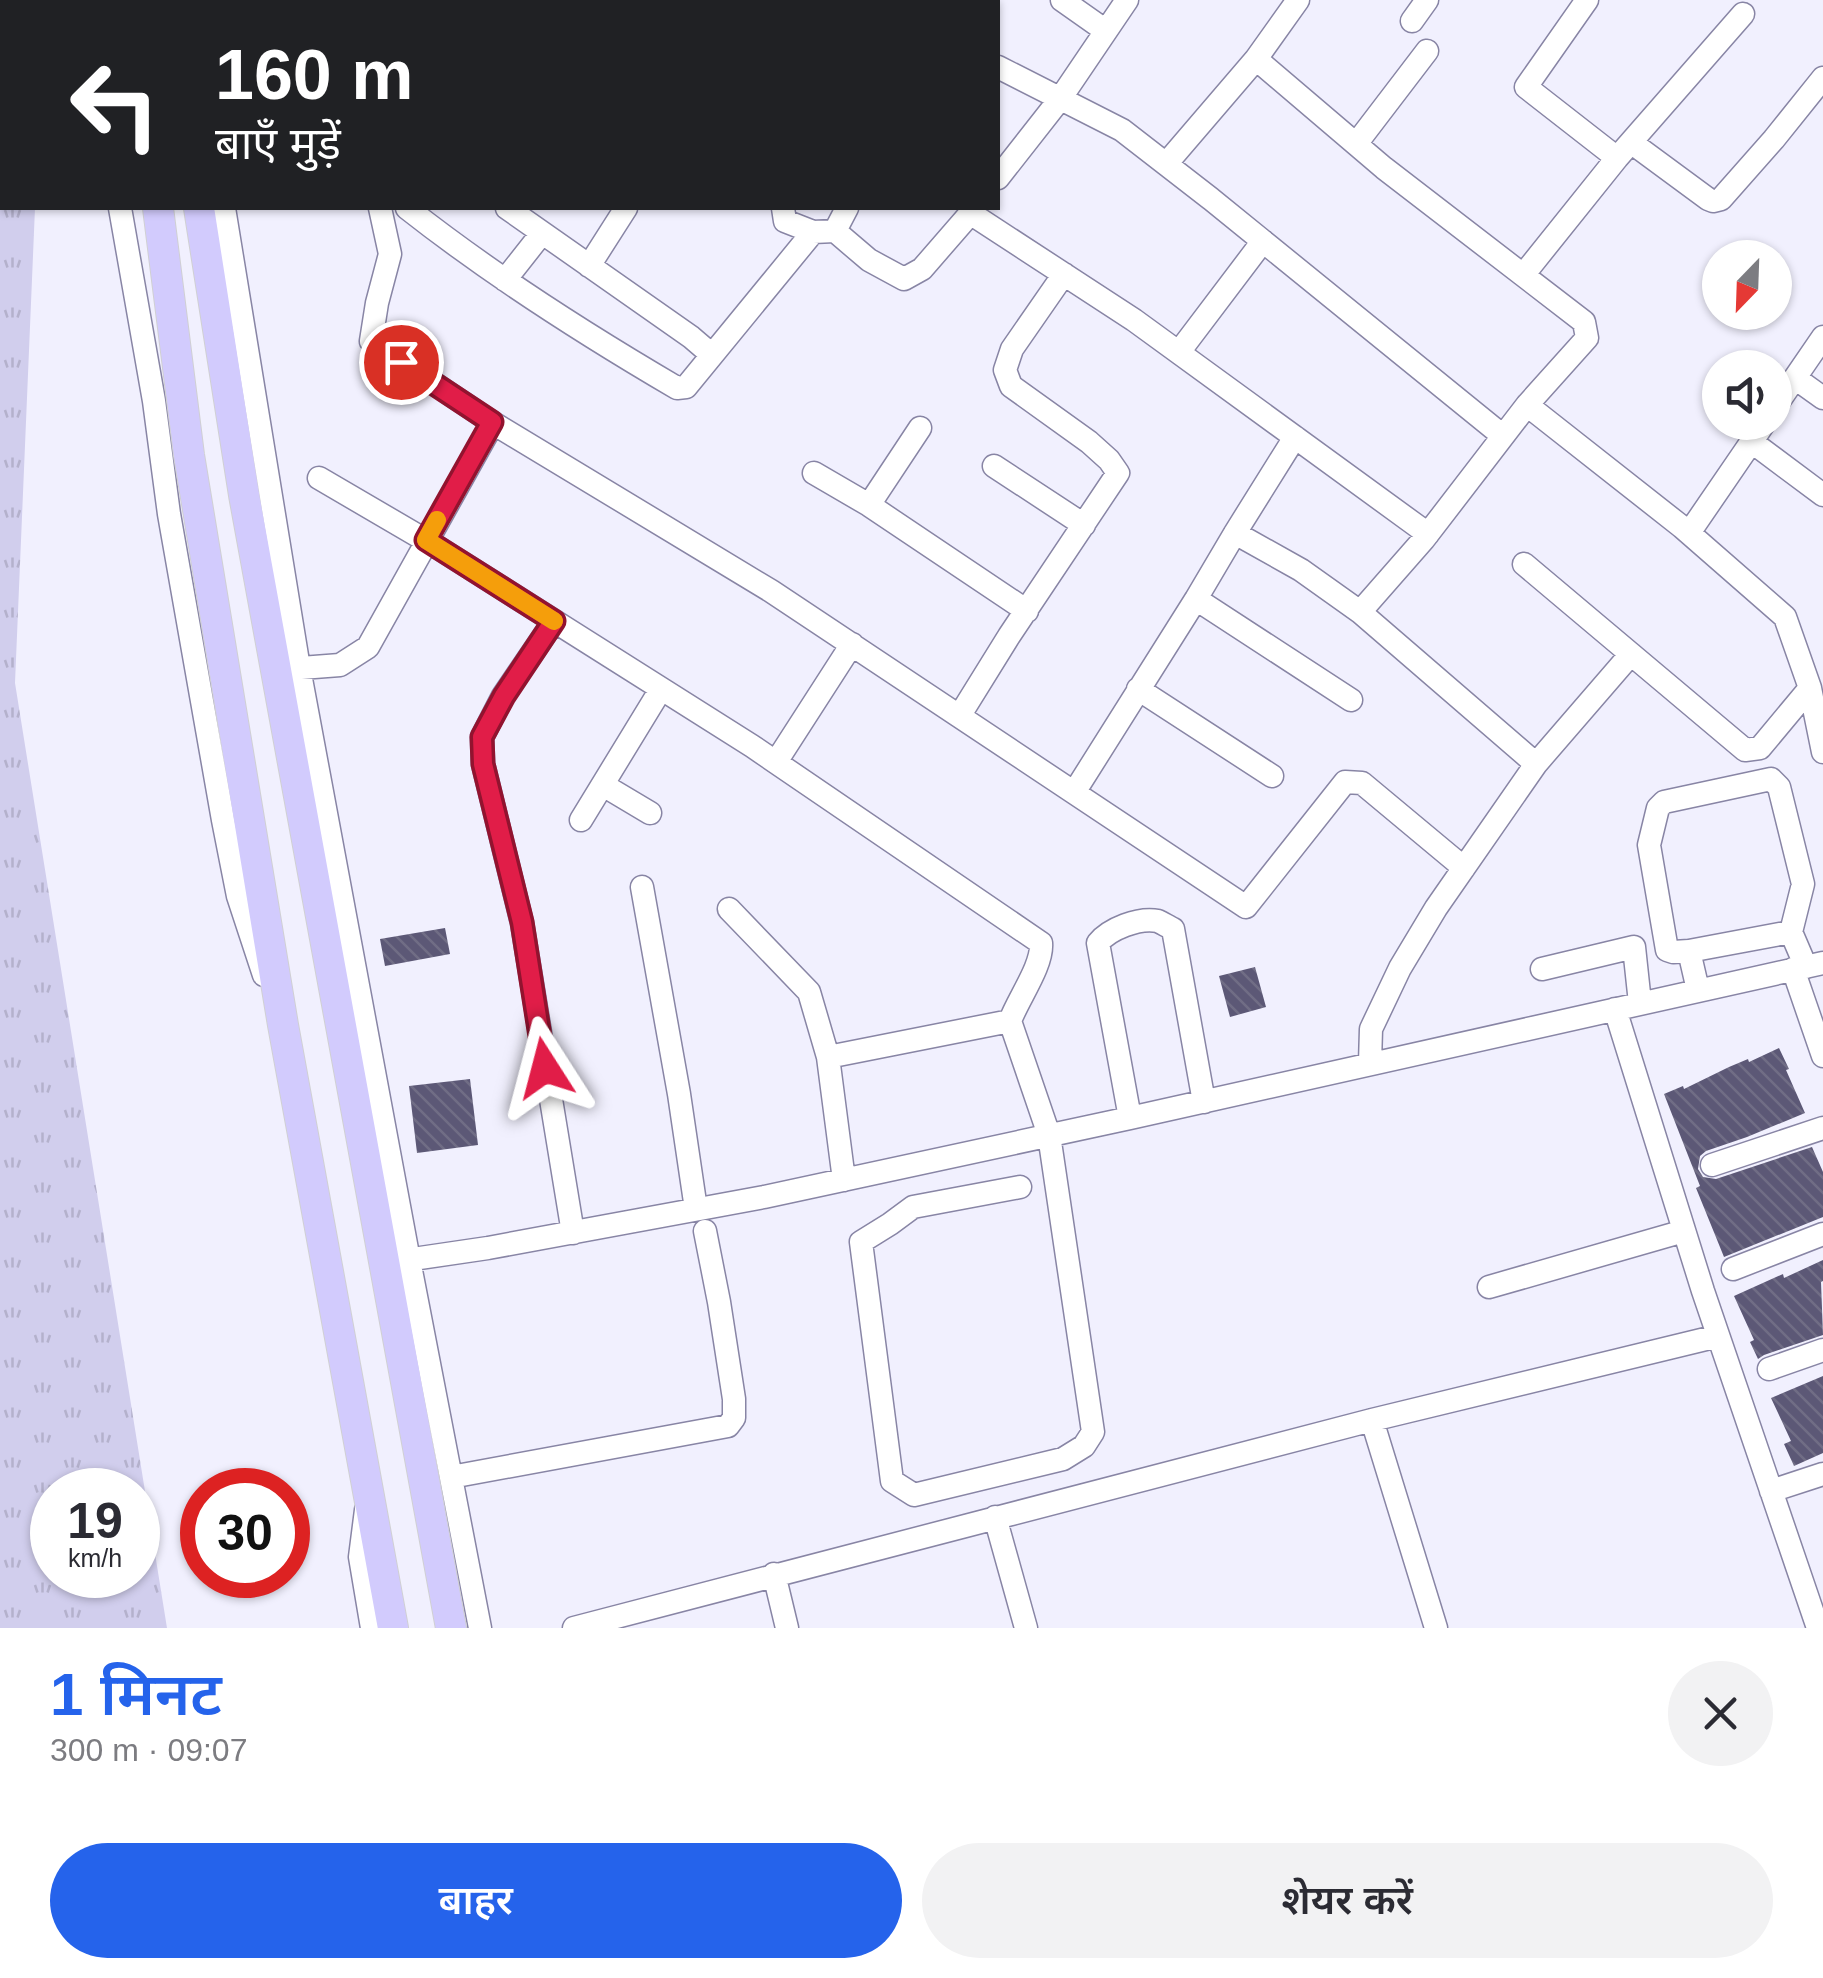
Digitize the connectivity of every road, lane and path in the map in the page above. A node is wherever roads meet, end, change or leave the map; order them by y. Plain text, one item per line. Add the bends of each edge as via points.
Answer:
1 (1062, 0) edge
2 (1127, 0) edge
3 (1298, 0) edge
4 (1426, 0) edge
5 (1586, 0) edge
6 (1744, 14) dead end
7 (1412, 21) dead end
8 (1106, 31) junction
9 (1426, 51) dead end
10 (1256, 59) junction
11 (1000, 68) edge
12 (1823, 78) edge
13 (1060, 99) junction
14 (1356, 144) junction
15 (1624, 151) junction
16 (1166, 164) junction
17 (1000, 175) edge
18 (120, 210) edge
19 (158, 210) edge
20 (199, 210) edge
21 (224, 210) edge
22 (380, 210) edge
23 (410, 210) edge
24 (510, 210) edge
25 (625, 210) edge
26 (783, 210) edge
27 (844, 210) edge
28 (972, 210) edge
29 (824, 231) junction
30 (542, 233) junction
31 (1263, 241) junction
32 (588, 266) junction
33 (1064, 274) junction
34 (1524, 274) junction
35 (505, 280) junction
36 (1823, 337) edge
37 (1179, 352) junction
38 (712, 354) junction
39 (1795, 378) junction
40 (1792, 382) edge
41 (1823, 398) edge
42 (1527, 405) junction
43 (492, 422) junction
44 (920, 428) dead end
45 (1503, 436) junction
46 (1295, 437) junction
47 (1752, 440) edge
48 (1766, 440) edge
49 (176, 458) junction
50 (994, 466) dead end
51 (814, 473) dead end
52 (320, 478) dead end
53 (1823, 495) edge
54 (869, 505) junction
55 (1084, 525) junction
56 (1235, 532) junction
57 (1689, 532) junction
58 (1428, 534) junction
59 (426, 540) junction
60 (1524, 564) dead end
61 (1196, 600) junction
62 (1027, 610) junction
63 (1360, 612) junction
64 (554, 621) junction
65 (852, 644) junction
66 (1631, 654) junction
67 (1800, 659) junction
68 (1823, 664) edge
69 (288, 669) junction
70 (1810, 688) junction
71 (660, 689) junction
72 (1138, 690) junction
73 (1351, 700) dead end
74 (960, 715) junction
75 (1823, 752) edge
76 (776, 762) junction
77 (1536, 764) junction
78 (1272, 776) dead end
79 (604, 785) junction
80 (1075, 791) junction
81 (650, 813) dead end
82 (580, 820) dead end
83 (1642, 821) dead end
84 (1464, 868) junction
85 (642, 887) dead end
86 (729, 910) dead end
87 (1791, 932) junction
88 (1634, 947) junction
89 (1689, 950) junction
90 (1807, 966) edge
91 (1542, 968) dead end
92 (1698, 990) junction
93 (1640, 1003) junction
94 (1616, 1008) junction
95 (1010, 1021) junction
96 (1823, 1056) edge
97 (828, 1057) junction
98 (1370, 1063) junction
99 (1204, 1102) junction
100 (1130, 1118) junction
101 (1823, 1128) edge
102 (1049, 1135) junction
103 (1712, 1165) dead end
104 (844, 1180) junction
105 (1020, 1187) dead end
106 (700, 1220) junction
107 (1684, 1231) junction
108 (574, 1233) junction
109 (1823, 1234) edge
110 (397, 1262) junction
111 (1733, 1269) dead end
112 (1489, 1286) dead end
113 (1718, 1336) junction
114 (1823, 1350) edge
115 (1769, 1369) dead end
116 (1372, 1420) junction
117 (1823, 1474) edge
118 (450, 1477) junction
119 (1771, 1491) junction
120 (369, 1497) junction
121 (995, 1517) junction
122 (774, 1574) junction
123 (372, 1628) edge
124 (393, 1628) edge
125 (450, 1628) edge
126 (480, 1628) edge
127 (574, 1628) edge
128 (787, 1628) edge
129 (1026, 1628) edge
130 (1436, 1628) edge
131 (1818, 1628) edge

1 - 8 street
2 - 8 street
3 - 10 street
4 - 7 street
5 - 15 street via 1526,87
6 - 15 street
8 - 13 street
9 - 14 street
10 - 14 street
10 - 16 street
11 - 13 street
12 - 15 street via 1720,200
13 - 16 street via 1122,130
13 - 17 street
14 - 34 street
15 - 34 street
16 - 31 street
18 - 49 street
19 - 49 main road
20 - 69 main road via 244,494
21 - 69 street
22 - 43 street via 390,254 371,341
23 - 35 street
24 - 30 street
25 - 32 street
26 - 29 street via 785,222
27 - 29 street
28 - 29 street via 922,269 904,279
28 - 33 street
29 - 38 street
30 - 32 street
30 - 35 street
31 - 37 street
31 - 45 street
32 - 38 street
33 - 37 street
33 - 55 street via 1012,349 1005,370 1011,386 1089,442 1118,474
34 - 42 street via 1584,322 1587,338
35 - 38 street via 677,388 686,387
36 - 39 street
37 - 46 street
39 - 40 street
39 - 41 street
42 - 45 street
42 - 57 street
43 - 59 street
43 - 65 street
44 - 54 street
45 - 58 street
46 - 56 street
46 - 58 street
47 - 57 street
48 - 53 street
49 - 120 main road via 222,737 283,1025
50 - 55 street
51 - 54 street
52 - 59 street
54 - 62 street
55 - 62 street
56 - 61 street
56 - 63 street
57 - 67 street via 1785,617
58 - 63 street
59 - 64 street
59 - 69 street via 368,647 340,664
60 - 66 street
61 - 72 street
61 - 73 street
62 - 74 street
63 - 77 street
64 - 71 street
64 - 108 street via 482,737 522,922
65 - 74 street
65 - 76 street
66 - 70 street via 1746,750 1760,748
66 - 77 street
67 - 68 street
67 - 70 street
69 - 110 main road
70 - 75 street
71 - 76 street
71 - 79 street
72 - 78 street
72 - 80 street
74 - 80 street
76 - 95 street via 1042,943
77 - 84 street
79 - 81 street
79 - 82 street
80 - 84 street via 1240,915 1344,782 1362,783
83 - 88 street via 1653,925
84 - 98 street via 1370,1029
85 - 106 street
86 - 97 street via 809,992
87 - 89 street
87 - 89 street via 1802,884 1779,787 1771,779 1658,808 1649,844 1666,950
87 - 90 street
88 - 91 street
88 - 93 street
89 - 92 street
90 - 92 street
90 - 96 street
92 - 93 street
93 - 94 street
94 - 98 street
94 - 107 street
95 - 97 street
95 - 102 street
97 - 104 street
98 - 99 street
99 - 100 street
99 - 100 street via 1173,929 1141,922 1106,933 1098,943
100 - 102 street
101 - 103 street
102 - 104 street
102 - 105 street via 1093,1432 1063,1459 914,1495 892,1481 861,1242 912,1207
104 - 106 street
106 - 108 street
106 - 118 street via 734,1399 728,1426
107 - 112 street
107 - 113 street
108 - 110 street
109 - 111 street
110 - 118 street
110 - 125 main road
113 - 116 street
113 - 119 street
114 - 115 street
116 - 121 street
116 - 130 street
117 - 119 street
118 - 126 street
119 - 131 street
120 - 123 street via 360,1557
120 - 124 main road
121 - 122 street
121 - 129 street
122 - 127 street
122 - 128 street

